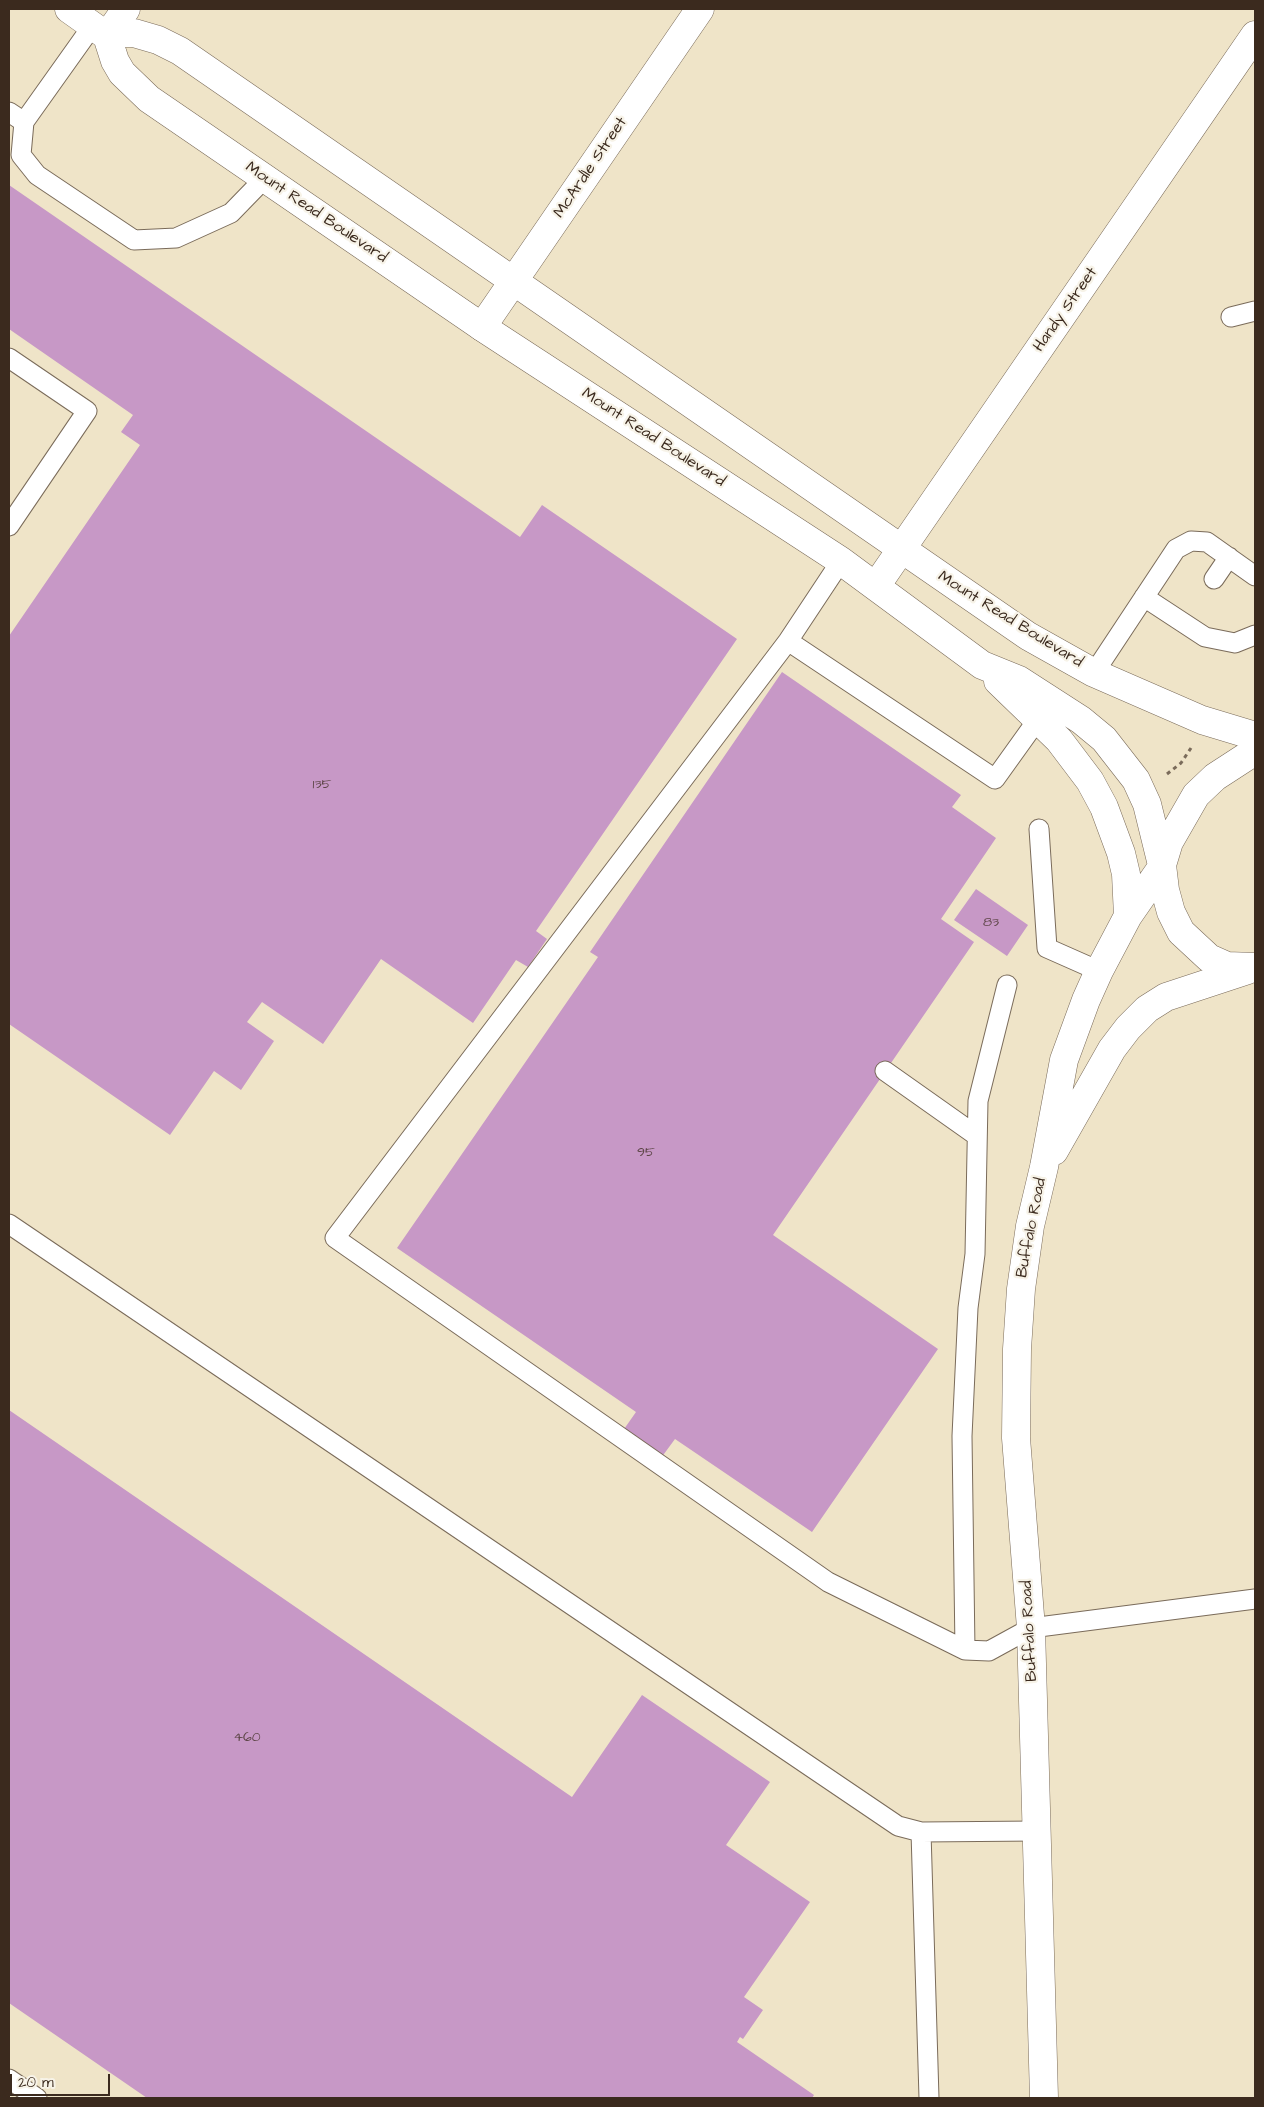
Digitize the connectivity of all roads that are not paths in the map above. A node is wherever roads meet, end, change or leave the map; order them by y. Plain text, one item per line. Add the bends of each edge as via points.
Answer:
1 (69, 9) edge
2 (126, 9) edge
3 (700, 9) edge
4 (100, 31) junction
5 (1255, 35) edge
6 (17, 117) edge
7 (265, 178) junction
8 (513, 281) junction
9 (1255, 311) edge
10 (1231, 318) dead end
11 (482, 327) junction
12 (9, 358) edge
13 (9, 526) edge
14 (901, 550) junction
15 (1229, 557) junction
16 (840, 561) junction
17 (1255, 576) edge
18 (1214, 579) dead end
19 (876, 586) junction
20 (1144, 597) junction
21 (1255, 635) edge
22 (788, 640) junction
23 (982, 665) junction
24 (1094, 673) junction
25 (1038, 719) junction
26 (1255, 736) edge
27 (1255, 751) edge
28 (1038, 829) dead end
29 (1162, 866) junction
30 (1128, 916) junction
31 (1254, 968) edge
32 (1099, 971) junction
33 (1008, 985) dead end
34 (885, 1072) dead end
35 (977, 1136) junction
36 (1044, 1168) junction
37 (9, 1224) edge
38 (1255, 1599) edge
39 (1031, 1628) junction
40 (965, 1650) junction
41 (1037, 1831) junction
42 (921, 1832) junction
43 (9, 2080) edge
44 (37, 2098) edge
45 (929, 2098) edge
46 (1044, 2098) edge

1 - 4 main road
2 - 4 main road
3 - 8 main road, McArdle Street
4 - 6 lane
4 - 7 main road, Mount Read Boulevard via 115,62 149,99
4 - 8 main road, Mount Read Boulevard via 134,33 180,51
5 - 14 main road, Handy Street
6 - 7 lane via 21,155 37,176 134,240 176,238 231,213
7 - 11 main road, Mount Read Boulevard
8 - 11 main road, McArdle Street
8 - 14 main road, Mount Read Boulevard
9 - 10 lane
11 - 16 main road, Mount Read Boulevard
12 - 13 lane via 87,411
14 - 19 main road, Handy Street
14 - 24 main road, Mount Read Boulevard via 1028,636
15 - 17 lane
15 - 18 lane
15 - 20 lane via 1207,542 1191,541 1176,550
16 - 19 main road, Mount Read Boulevard
16 - 22 lane
19 - 23 main road, Mount Read Boulevard
20 - 21 lane via 1189,617 1205,637 1235,643
20 - 24 lane
22 - 25 lane via 996,779
22 - 40 lane via 335,1238 828,1582
23 - 25 main road
23 - 29 main road, Mount Read Boulevard via 1019,680 1104,739 1136,780 1147,804
24 - 26 main road, Mount Read Boulevard via 1202,720
25 - 30 main road via 1076,761 1104,807 1126,874
27 - 29 main road via 1215,776 1196,795 1169,842
28 - 32 lane via 1047,948
29 - 30 main road, Buffalo Road
29 - 31 main road, Mount Read Boulevard via 1165,890 1181,932 1209,958 1227,966
30 - 32 main road, Buffalo Road
31 - 36 main road, Buffalo Road via 1166,997 1147,1009 1112,1049
32 - 36 main road, Buffalo Road via 1064,1060
33 - 35 lane via 978,1101
34 - 35 lane
35 - 40 lane via 975,1254 968,1308 962,1436
36 - 39 main road, Buffalo Road via 1025,1256 1017,1349 1018,1465
37 - 42 lane via 898,1826
38 - 39 lane
39 - 40 lane via 989,1651
39 - 41 main road, Buffalo Road
41 - 42 lane
41 - 46 main road, Buffalo Road
42 - 45 lane
43 - 44 lane

